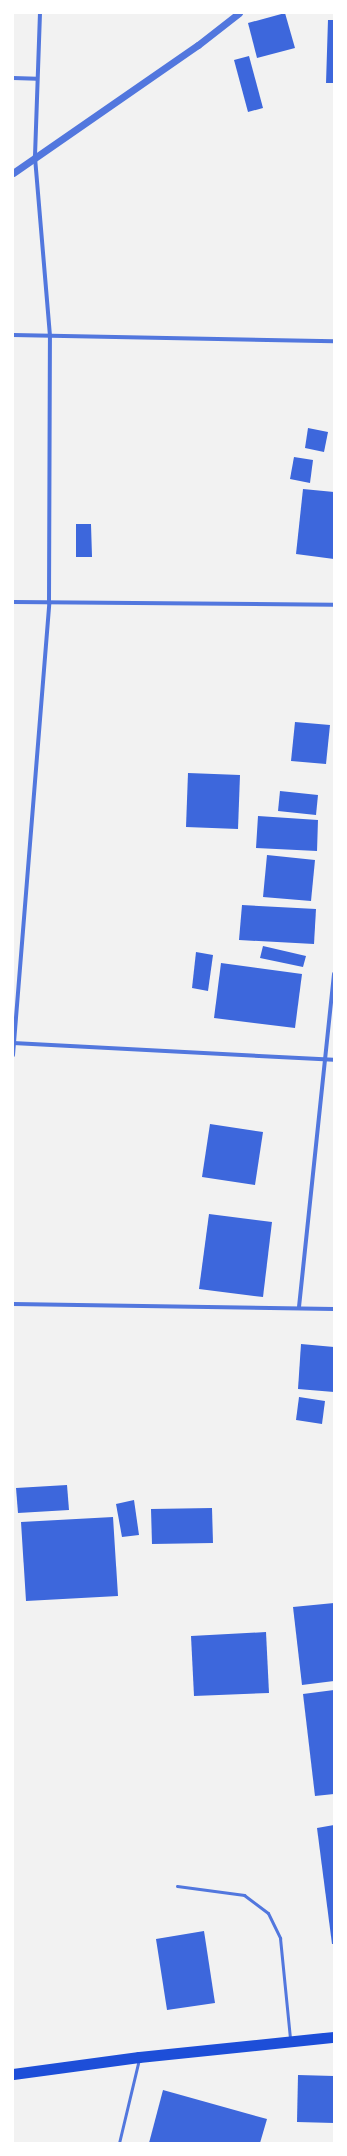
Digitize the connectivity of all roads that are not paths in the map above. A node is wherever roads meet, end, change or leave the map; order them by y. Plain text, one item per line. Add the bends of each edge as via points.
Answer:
1 (40, 13) edge
2 (240, 13) edge
3 (13, 78) edge
4 (37, 79) junction
5 (35, 156) junction
6 (13, 173) edge
7 (13, 335) edge
8 (50, 336) junction
9 (334, 341) edge
10 (13, 602) edge
11 (49, 603) junction
12 (334, 605) edge
13 (334, 974) edge
14 (13, 1043) edge
15 (13, 1055) edge
16 (324, 1059) junction
17 (334, 1060) edge
18 (13, 1304) edge
19 (299, 1307) junction
20 (334, 1309) edge
21 (178, 1886) dead end
22 (334, 2037) edge
23 (291, 2042) junction
24 (139, 2057) junction
25 (13, 2074) edge
26 (119, 2143) edge

1 - 4 street
2 - 5 street via 198,45
3 - 4 street
4 - 5 street
5 - 6 street
5 - 8 street
7 - 8 street
8 - 9 street
8 - 11 street
10 - 11 street
11 - 12 street
11 - 14 street
13 - 16 street
14 - 15 street
14 - 16 street
16 - 17 street
16 - 19 street
18 - 19 street
19 - 20 street
21 - 23 lane via 244,1895 268,1913 280,1938
22 - 23 highway
23 - 24 highway
24 - 25 highway
24 - 26 lane

